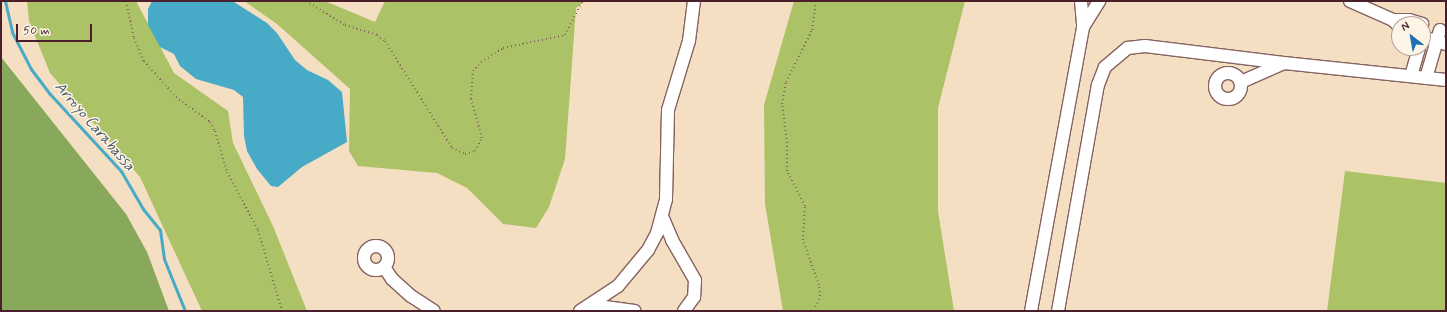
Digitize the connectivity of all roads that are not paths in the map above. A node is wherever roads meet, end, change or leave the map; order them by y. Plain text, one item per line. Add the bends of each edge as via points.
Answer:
1 (694, 1) edge
2 (1081, 1) edge
3 (1099, 1) edge
4 (1350, 1) edge
5 (1391, 21) edge
6 (1083, 27) junction
7 (1431, 32) edge
8 (1442, 37) edge
9 (1417, 56) edge
10 (1284, 64) junction
11 (1411, 76) junction
12 (1426, 78) junction
13 (1446, 80) edge
14 (1241, 82) dead end
15 (662, 216) junction
16 (384, 267) dead end
17 (585, 308) edge
18 (434, 311) edge
19 (635, 311) edge
20 (684, 311) edge
21 (1031, 311) edge
22 (1058, 311) edge

1 - 15 street via 690,41 668,110 667,179
2 - 6 street
3 - 6 street
4 - 5 street
6 - 21 street
7 - 8 street
8 - 12 street
9 - 11 street
10 - 11 street
10 - 14 street
10 - 22 street via 1145,46 1128,48 1105,67 1098,85
11 - 12 street
12 - 13 street
15 - 17 street via 657,233 631,271 618,286
15 - 20 street via 672,240 695,280 694,297
16 - 18 street via 392,279 411,296
17 - 19 street

